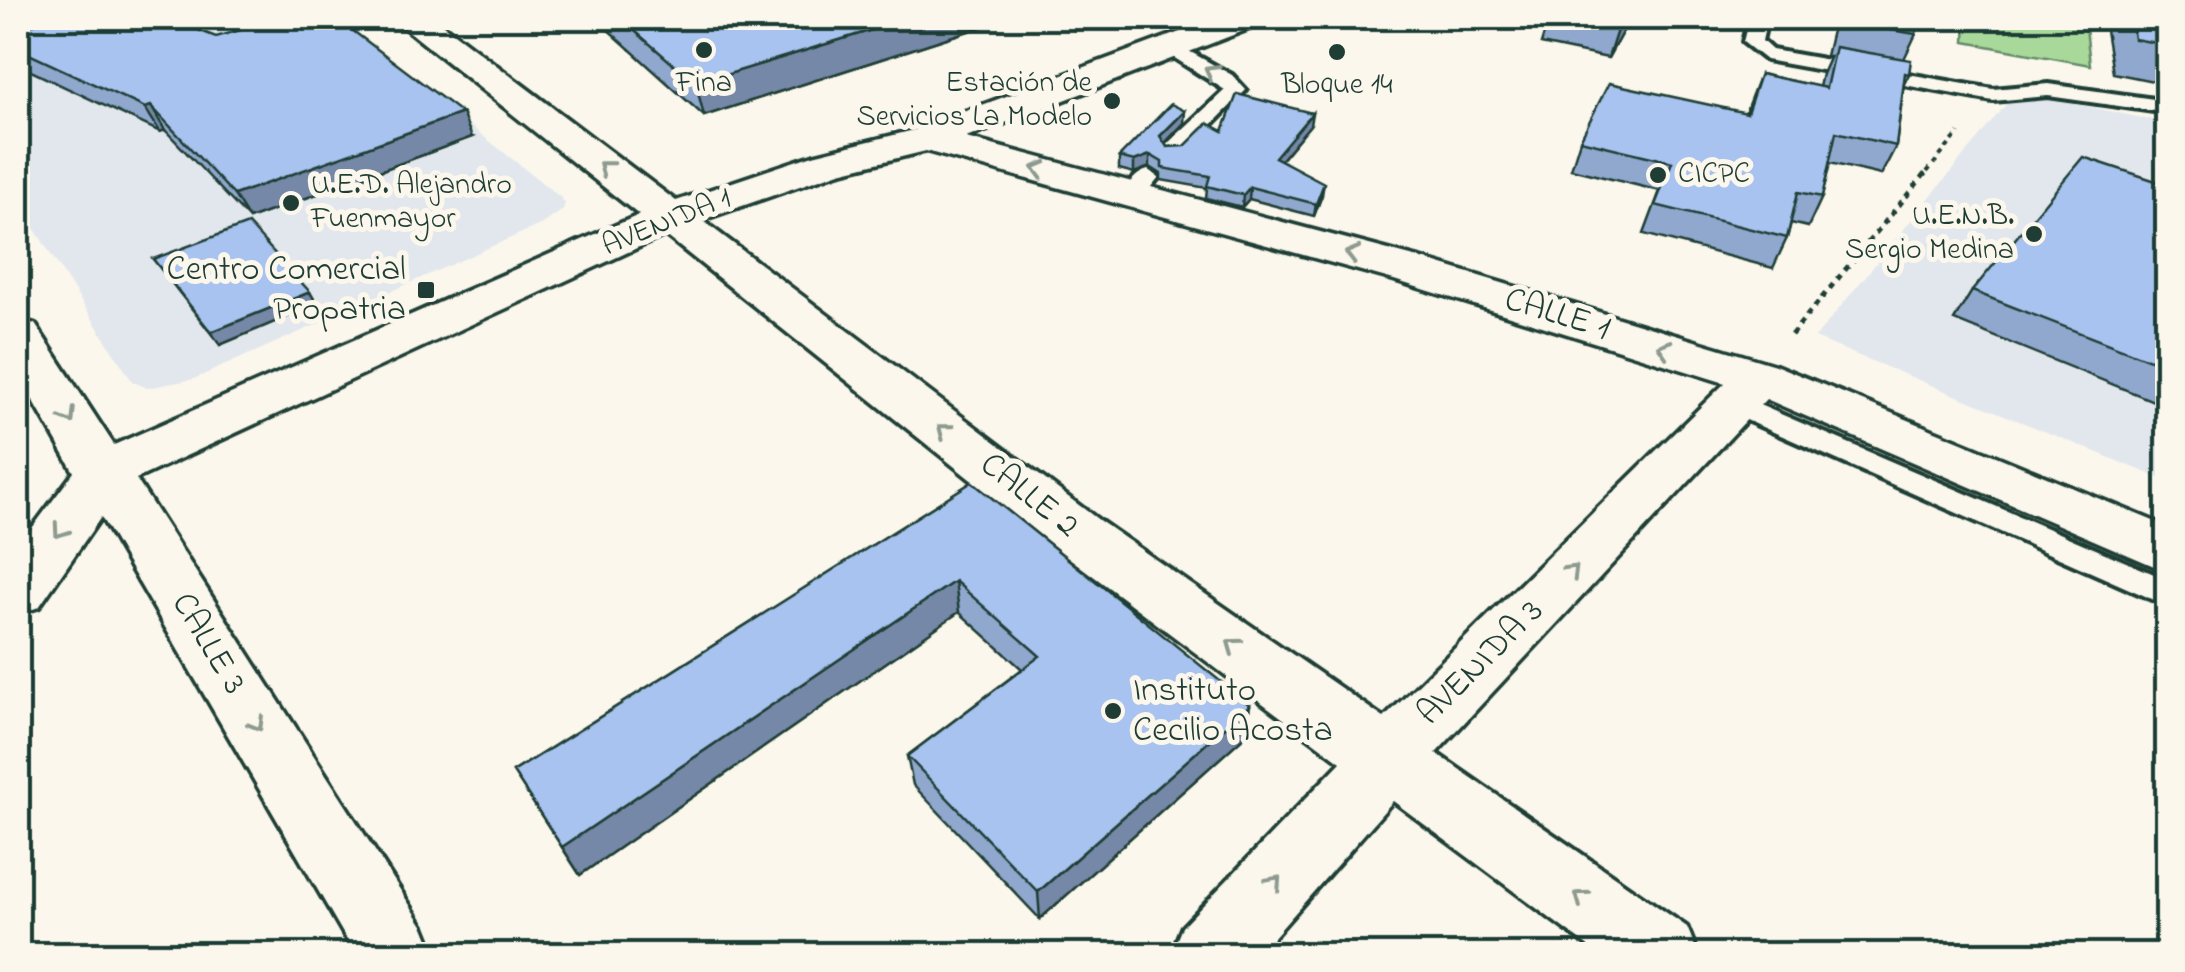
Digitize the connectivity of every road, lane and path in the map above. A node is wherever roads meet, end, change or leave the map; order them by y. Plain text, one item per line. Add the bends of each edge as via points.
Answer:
1 (25, 18) edge
2 (413, 18) edge
3 (1248, 18) edge
4 (1758, 18) edge
5 (18, 20) edge
6 (1168, 46) junction
7 (1993, 94) junction
8 (2168, 107) edge
9 (927, 139) junction
10 (1174, 150) edge
11 (670, 217) junction
12 (18, 338) edge
13 (1747, 390) junction
14 (102, 472) junction
15 (2168, 551) edge
16 (18, 591) edge
17 (2168, 594) edge
18 (1389, 757) junction
19 (397, 954) edge
20 (1210, 954) edge
21 (1660, 954) edge

1 - 5 lane
11 -> 2 street, CALLE 2
3 - 6 street, AVENIDA 1
4 - 7 lane via 1752,42 1766,54
6 - 9 street, AVENIDA 1
10 -> 6 lane via 1236,90
7 - 8 lane via 2048,90
7 - 13 path
9 - 11 street, AVENIDA 1 via 828,163
13 -> 9 street, CALLE 1 via 1410,270 1141,186
11 - 14 street, AVENIDA 1
18 -> 11 street, CALLE 2 via 1080,536
12 -> 14 street, CALLE 3
13 - 15 street, CALLE 1
13 - 17 lane, CALLE 1
18 -> 13 street, AVENIDA 3
14 -> 16 street
14 -> 19 street, CALLE 3
20 -> 18 street, AVENIDA 3
21 -> 18 street, CALLE 2

